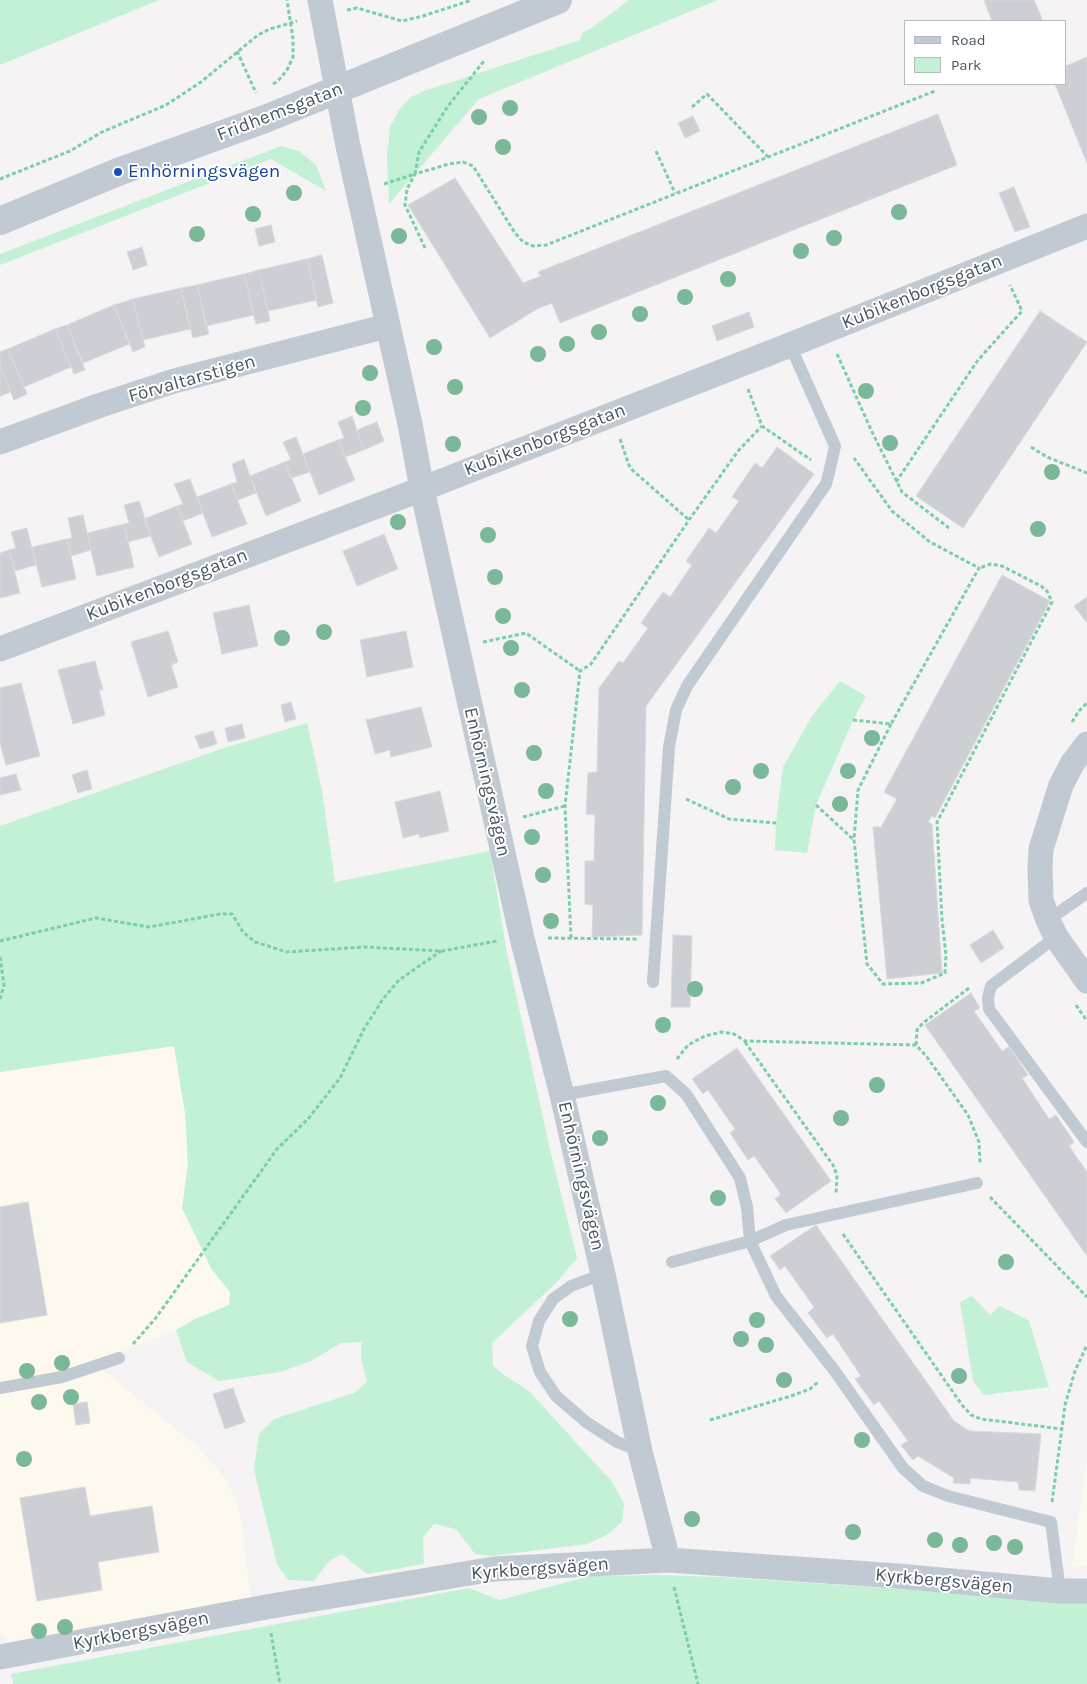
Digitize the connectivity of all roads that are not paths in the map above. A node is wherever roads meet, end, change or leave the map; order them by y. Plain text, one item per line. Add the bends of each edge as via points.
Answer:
1 (558, 0) edge
2 (322, 8) edge
3 (337, 89) junction
4 (0, 221) edge
5 (1087, 226) edge
6 (387, 326) junction
7 (790, 345) junction
8 (0, 442) edge
9 (422, 488) junction
10 (0, 648) edge
11 (1087, 744) edge
12 (1087, 893) edge
13 (1052, 928) junction
14 (1087, 981) edge
15 (652, 982) dead end
16 (562, 1095) junction
17 (1087, 1142) edge
18 (978, 1183) road end
19 (750, 1241) junction
20 (672, 1262) dead end
21 (603, 1274) junction
22 (120, 1358) road end
23 (0, 1388) edge
24 (640, 1450) junction
25 (668, 1560) junction
26 (1060, 1591) junction
27 (1087, 1591) edge
28 (0, 1658) edge

1 - 3 street, Fridhemsgatan
2 - 3 street, Enhörningsvägen
3 - 4 street, Fridhemsgatan via 265,119 118,172
3 - 6 street, Enhörningsvägen
5 - 7 street, Kubikenborgsgatan
6 - 8 street, Förvaltarstigen via 174,381
6 - 9 street, Enhörningsvägen
7 - 9 street, Kubikenborgsgatan
7 - 15 lane via 835,446 830,474 687,686 676,710 669,747
9 - 10 street, Kubikenborgsgatan
9 - 16 street, Enhörningsvägen via 522,938
11 - 13 street via 1061,785 1041,849 1041,900
12 - 13 lane
13 - 14 street
13 - 17 lane via 991,986 989,1009
16 - 19 lane via 666,1076 686,1094 740,1178
16 - 21 street, Enhörningsvägen
18 - 19 lane via 786,1225
19 - 20 lane
19 - 26 lane via 776,1296 834,1370 903,1468 923,1486 948,1496 1051,1522
21 - 24 street, Enhörningsvägen
21 - 24 lane via 571,1286 552,1299 539,1321 532,1346 540,1372 556,1396 586,1422 617,1442
22 - 23 lane via 62,1377
24 - 25 street, Enhörningsvägen
25 - 26 street, Kyrkbergsvägen
25 - 28 street, Kyrkbergsvägen via 494,1569 266,1607
26 - 27 street, Kyrkbergsvägen

